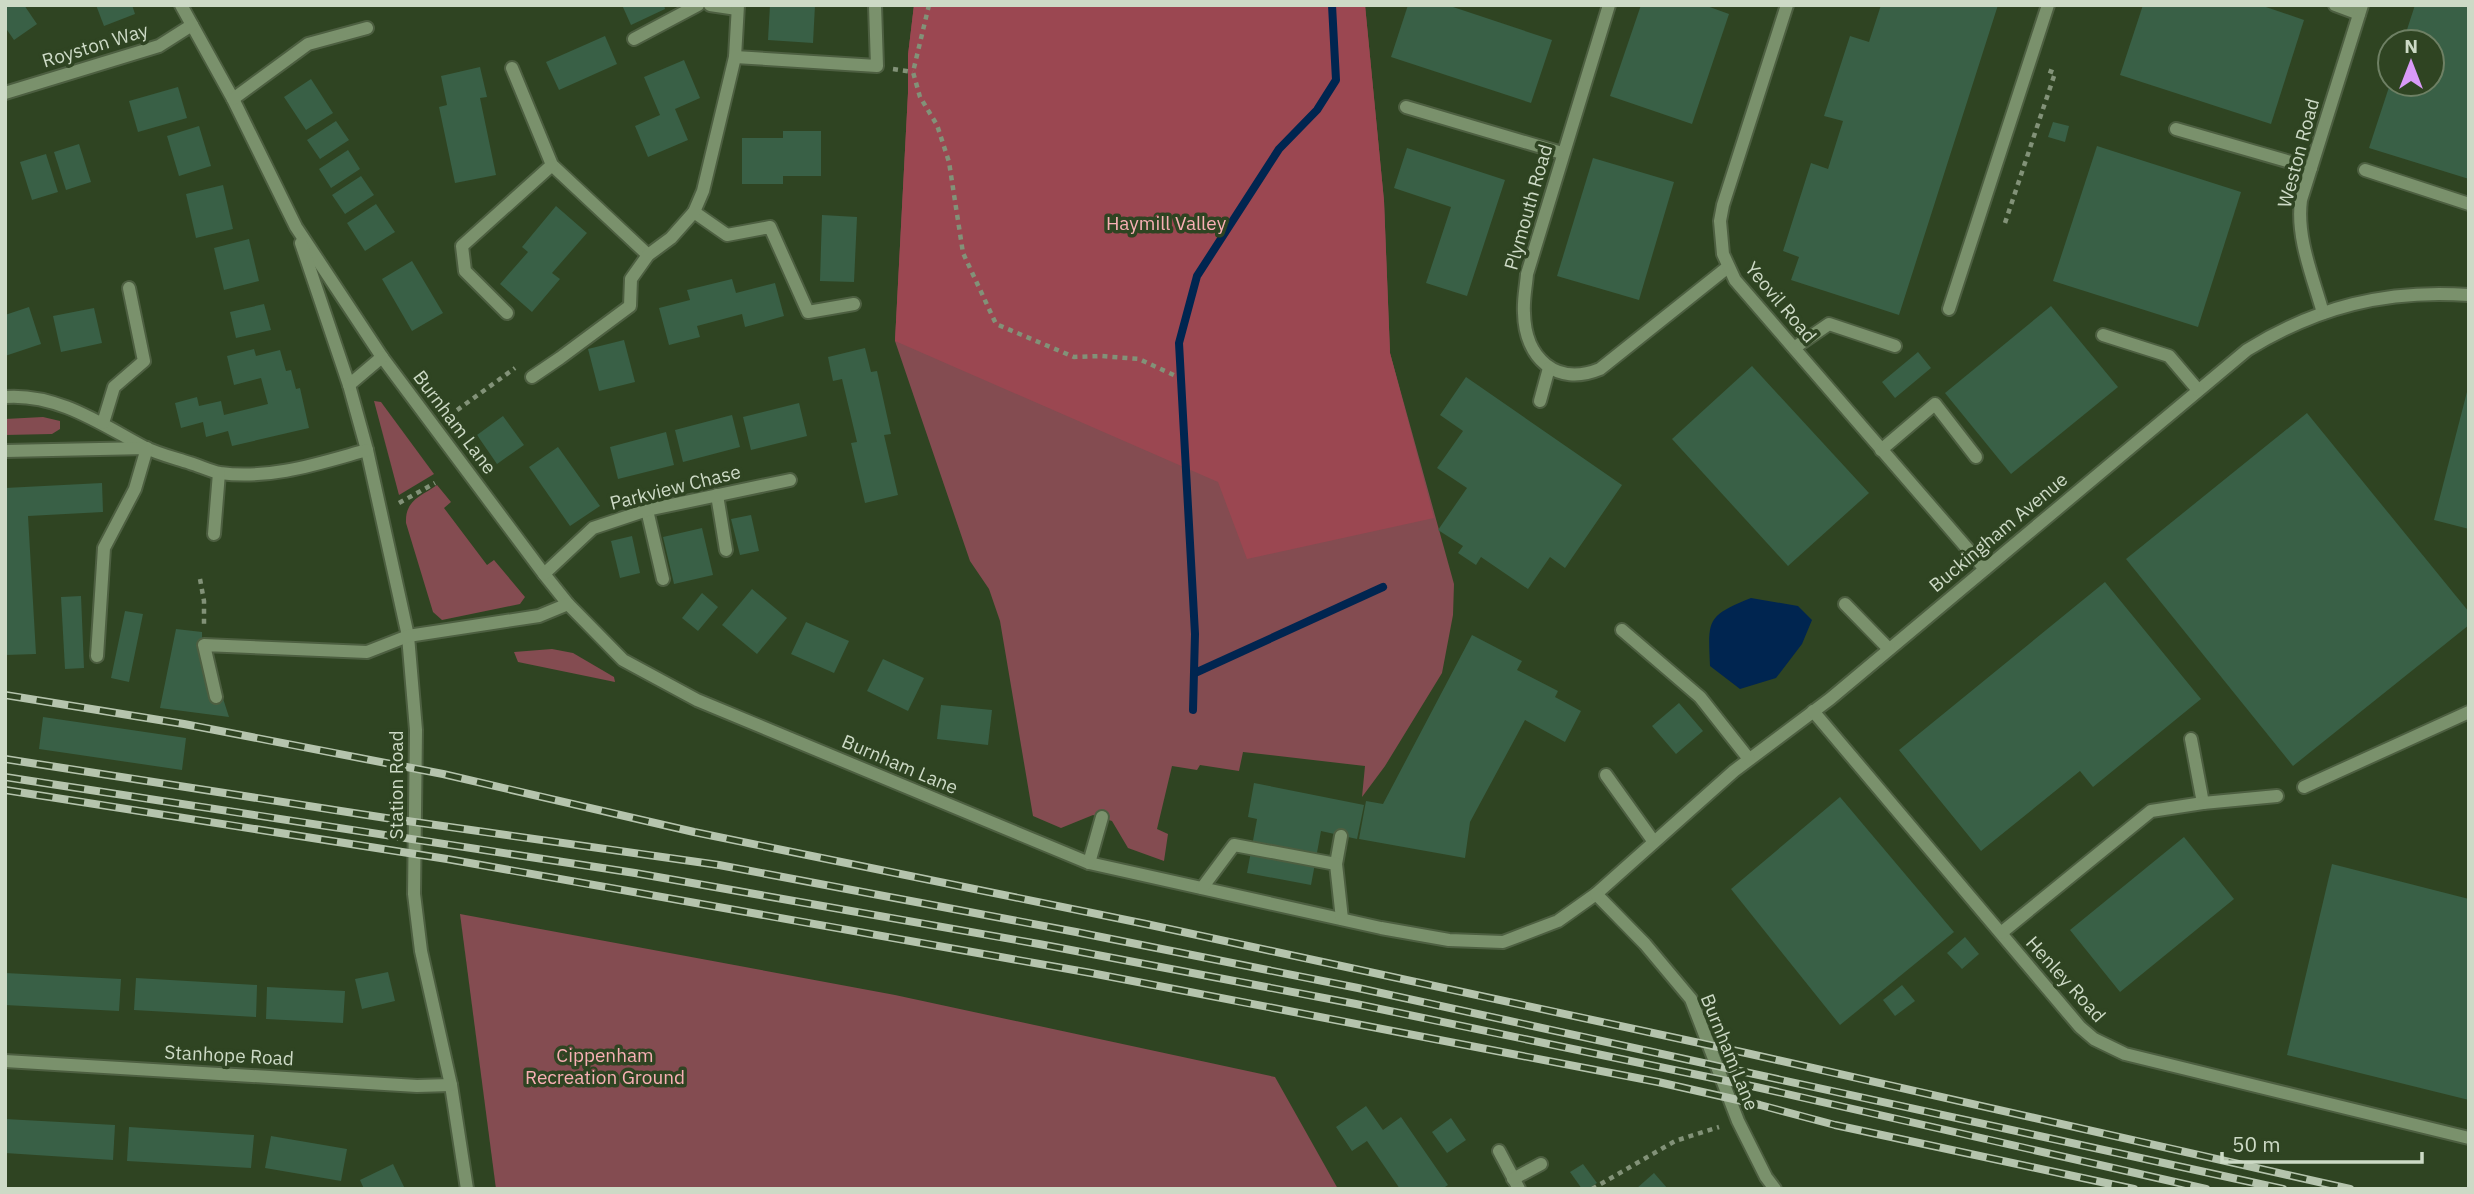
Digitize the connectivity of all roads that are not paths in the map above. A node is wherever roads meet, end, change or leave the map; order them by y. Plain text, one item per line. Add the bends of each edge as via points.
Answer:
1 (181, 5) edge
2 (698, 5) edge
3 (710, 5) edge
4 (875, 5) edge
5 (1787, 5) edge
6 (2048, 5) edge
7 (2335, 5) edge
8 (1605, 6) edge
9 (737, 7) edge
10 (2360, 9) edge
11 (192, 25) junction
12 (368, 28) dead end
13 (634, 39) dead end
14 (735, 57) junction
15 (512, 68) dead end
16 (5, 93) edge
17 (233, 99) junction
18 (1406, 107) dead end
19 (2176, 130) dead end
20 (1562, 153) junction
21 (552, 165) junction
22 (2311, 168) junction
23 (2365, 170) dead end
24 (2469, 204) edge
25 (694, 212) junction
26 (296, 227) junction
27 (648, 255) junction
28 (1728, 267) junction
29 (129, 288) dead end
30 (2469, 295) edge
31 (854, 303) dead end
32 (1949, 309) dead end
33 (507, 313) dead end
34 (2323, 313) junction
35 (2103, 335) dead end
36 (1895, 346) dead end
37 (1794, 348) junction
38 (382, 357) junction
39 (1549, 368) junction
40 (532, 377) dead end
41 (349, 384) junction
42 (2198, 390) junction
43 (5, 397) edge
44 (1540, 401) dead end
45 (103, 423) junction
46 (147, 448) junction
47 (368, 450) junction
48 (1881, 450) junction
49 (5, 451) edge
50 (1976, 457) dead end
51 (219, 473) junction
52 (790, 480) dead end
53 (717, 495) junction
54 (647, 510) junction
55 (214, 534) dead end
56 (726, 550) dead end
57 (1984, 569) junction
58 (544, 574) junction
59 (663, 579) dead end
60 (568, 604) junction
61 (1845, 604) dead end
62 (1622, 630) dead end
63 (408, 636) junction
64 (1889, 649) junction
65 (97, 656) dead end
66 (216, 697) dead end
67 (1814, 711) junction
68 (2469, 712) edge
69 (2191, 739) dead end
70 (1749, 759) junction
71 (1606, 775) dead end
72 (2304, 788) dead end
73 (2277, 796) dead end
74 (2203, 803) junction
75 (1102, 817) dead end
76 (1341, 835) dead end
77 (1654, 842) junction
78 (1089, 863) junction
79 (1336, 864) junction
80 (1202, 888) junction
81 (1596, 894) junction
82 (1342, 919) junction
83 (2001, 933) junction
84 (5, 1061) edge
85 (451, 1085) junction
86 (2469, 1138) edge
87 (1499, 1151) dead end
88 (1541, 1164) dead end
89 (1516, 1184) edge
90 (467, 1189) edge
91 (1775, 1189) edge

1 - 11 street, Burnham Lane
2 - 13 street
3 - 9 street
4 - 14 street via 877,66
5 - 28 street, Yeovil Road via 1726,188 1720,237
6 - 32 street
7 - 10 street
8 - 20 street, Plymouth Road
9 - 14 street
10 - 22 street, Weston Road
11 - 16 street, Royston Way via 159,46
11 - 17 street, Burnham Lane
12 - 17 street via 308,44
14 - 25 street
15 - 21 street
17 - 26 street, Burnham Lane
18 - 20 street
19 - 22 street
20 - 39 street, Plymouth Road via 1527,274 1524,314 1531,347
21 - 27 street
21 - 33 street via 463,246 465,271
22 - 34 street, Weston Road via 2299,216
23 - 24 street
25 - 27 street
25 - 31 street via 727,235 770,227 808,312
26 - 38 street, Burnham Lane
26 - 41 street, Station Road
27 - 40 street via 631,279 631,306
28 - 37 street, Yeovil Road
28 - 39 street via 1601,369 1577,375
29 - 45 street via 144,360 114,387
30 - 34 street, Buckingham Avenue via 2400,294
34 - 42 street, Buckingham Avenue via 2257,344
35 - 42 street via 2169,356
36 - 37 street via 1829,324
37 - 48 street, Yeovil Road
38 - 41 street
38 - 58 street, Burnham Lane
39 - 44 street
41 - 47 street, Station Road
42 - 57 street, Buckingham Avenue
43 - 45 street via 66,406
45 - 46 street
46 - 49 street
46 - 51 street
46 - 65 street via 135,489 104,548
47 - 51 street via 290,470
47 - 63 street, Station Road
48 - 50 street via 1935,404
48 - 57 street, Yeovil Road
51 - 55 street
52 - 53 street, Parkview Chase
53 - 54 street, Parkview Chase
53 - 56 street
54 - 58 street, Parkview Chase via 593,528
54 - 59 street
57 - 64 street, Buckingham Avenue
58 - 60 street, Burnham Lane
60 - 63 street via 539,616
60 - 78 street, Burnham Lane via 623,660 697,700
61 - 64 street
62 - 70 street via 1700,697
63 - 66 street via 367,652 204,645
63 - 85 street, Station Road via 416,730 414,894 421,951
64 - 67 street, Buckingham Avenue
67 - 70 street, Buckingham Avenue
67 - 83 street, Henley Road
68 - 72 street
69 - 74 street
70 - 77 street, Buckingham Avenue
71 - 77 street
73 - 74 street
74 - 83 street via 2151,811
75 - 78 street
76 - 79 street
77 - 81 street, Buckingham Avenue
78 - 80 street, Burnham Lane
79 - 80 street via 1234,845
79 - 82 street
80 - 82 street, Burnham Lane
81 - 82 street, Burnham Lane via 1558,920 1503,942 1449,940
81 - 91 street, Burnham Lane via 1691,999 1738,1121
83 - 86 street, Henley Road via 2080,1027 2111,1048
84 - 85 street, Stanhope Road
85 - 90 street, Station Road
87 - 89 street
88 - 89 street

